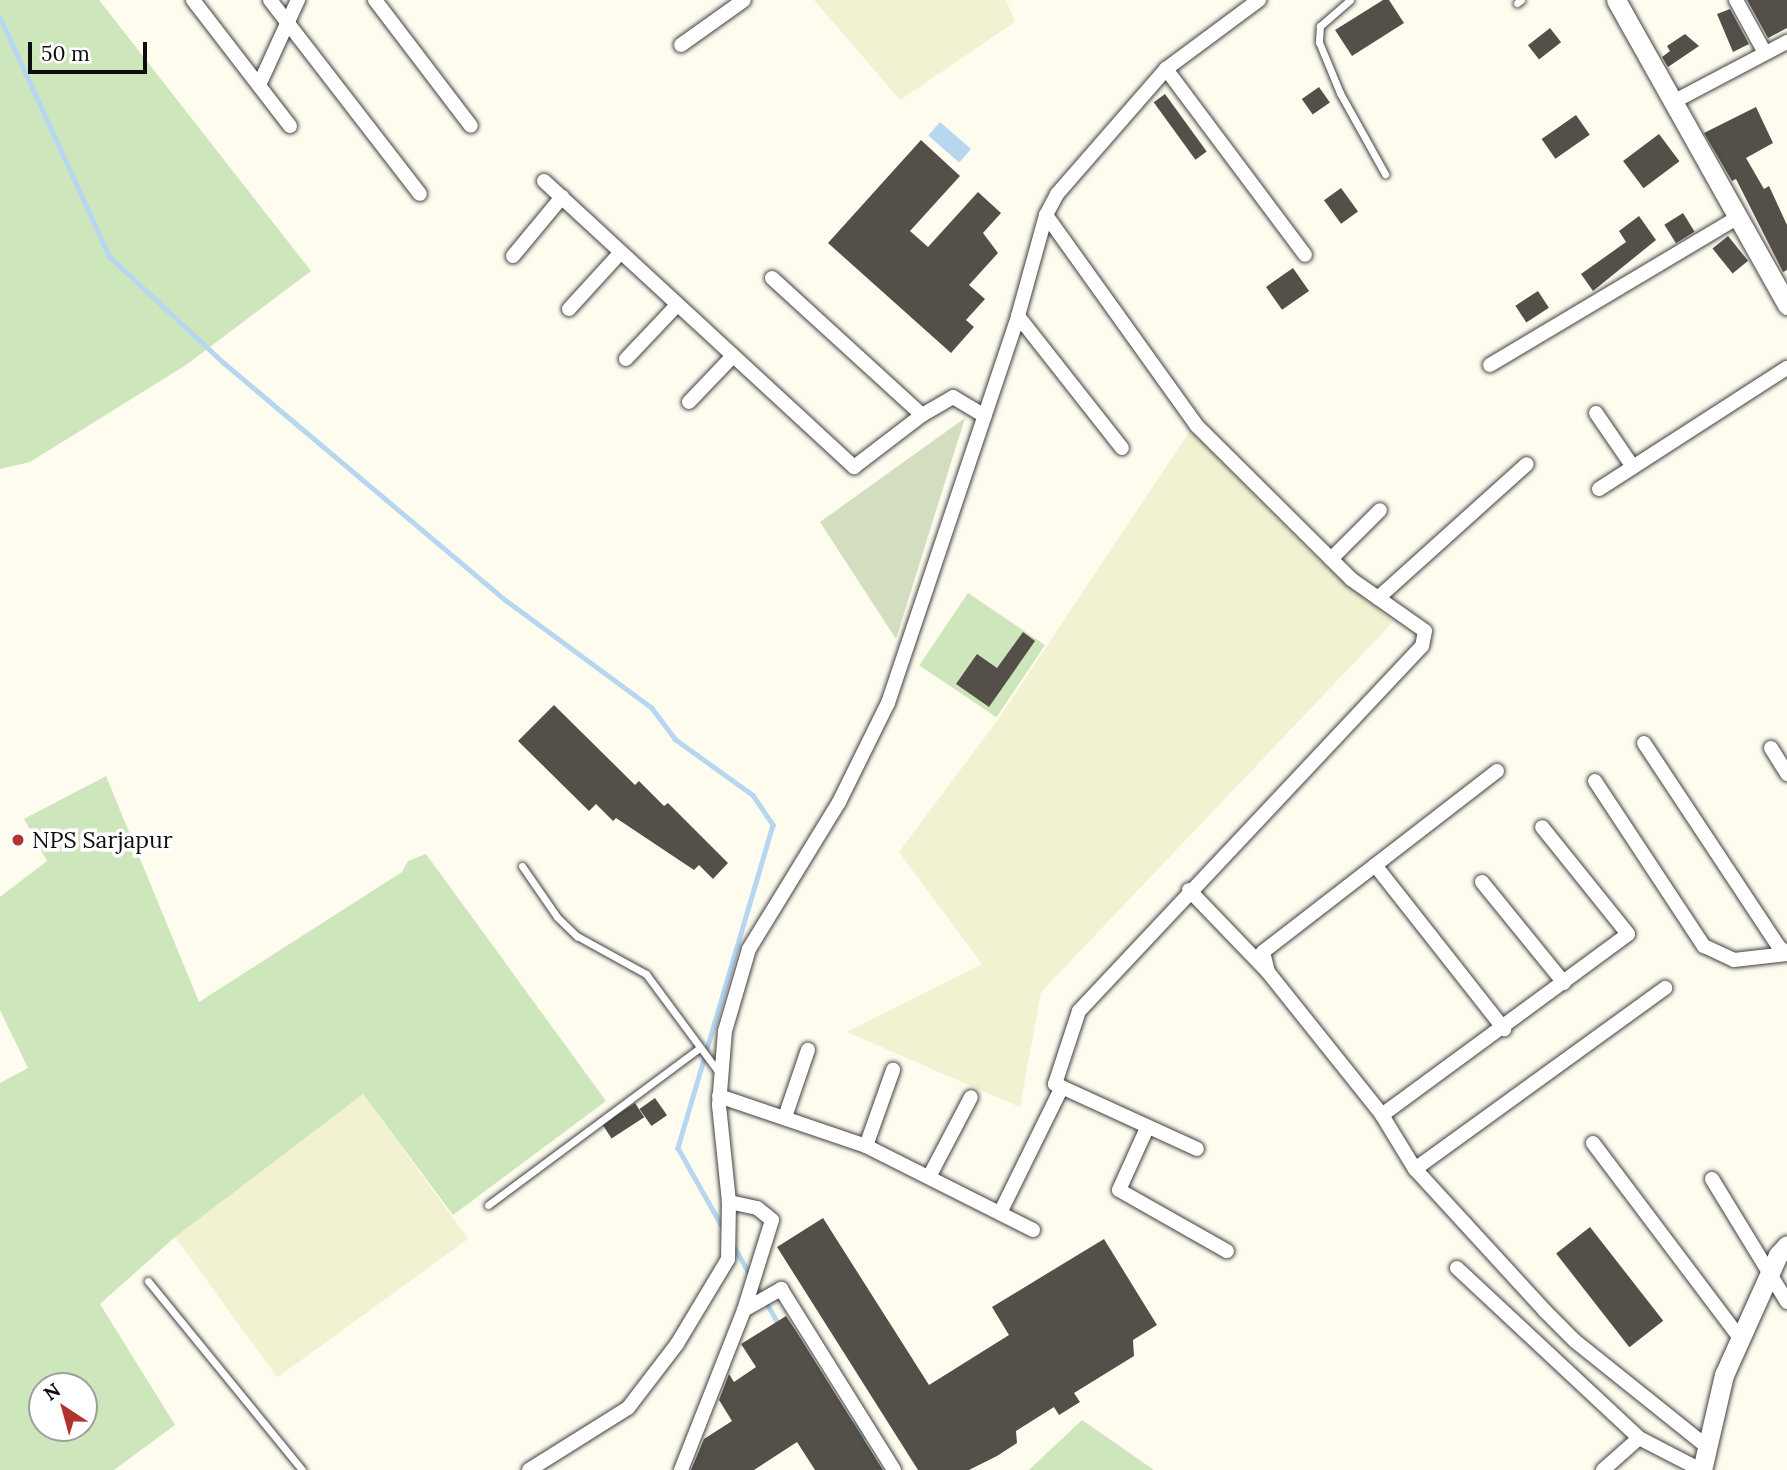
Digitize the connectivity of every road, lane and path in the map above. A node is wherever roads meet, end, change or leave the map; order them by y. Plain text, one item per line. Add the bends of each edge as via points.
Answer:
1 (193, 0) edge
2 (270, 0) edge
3 (298, 0) edge
4 (375, 0) edge
5 (744, 0) edge
6 (1259, 0) edge
7 (1350, 0) edge
8 (1616, 0) edge
9 (1736, 0) edge
10 (288, 22) junction
11 (1787, 42) edge
12 (681, 45) dead end
13 (1765, 53) junction
14 (1166, 69) junction
15 (259, 85) junction
16 (1673, 102) junction
17 (290, 126) dead end
18 (471, 126) dead end
19 (1384, 174) dead end
20 (544, 181) dead end
21 (420, 194) dead end
22 (562, 197) junction
23 (1046, 215) junction
24 (1737, 218) junction
25 (621, 252) junction
26 (1305, 255) dead end
27 (513, 256) dead end
28 (772, 278) dead end
29 (677, 305) junction
30 (1787, 305) edge
31 (569, 309) dead end
32 (1018, 316) junction
33 (732, 356) junction
34 (626, 359) dead end
35 (1490, 365) dead end
36 (1787, 368) edge
37 (689, 402) dead end
38 (1596, 413) dead end
39 (922, 415) junction
40 (985, 416) junction
41 (1122, 448) dead end
42 (1527, 464) dead end
43 (1633, 467) junction
44 (1599, 489) dead end
45 (1380, 510) dead end
46 (1331, 559) junction
47 (1378, 598) junction
48 (1644, 743) dead end
49 (1770, 747) dead end
50 (1497, 771) dead end
51 (1787, 774) edge
52 (1595, 781) dead end
53 (1542, 827) dead end
54 (1375, 865) junction
55 (522, 866) dead end
56 (1482, 882) dead end
57 (1189, 890) junction
58 (1787, 954) edge
59 (1268, 972) junction
60 (1564, 983) junction
61 (1665, 988) dead end
62 (1504, 1029) junction
63 (698, 1049) junction
64 (808, 1050) dead end
65 (893, 1070) dead end
66 (721, 1075) junction
67 (1062, 1087) junction
68 (719, 1096) junction
69 (971, 1097) dead end
70 (1382, 1115) junction
71 (785, 1117) junction
72 (1147, 1128) junction
73 (1593, 1143) dead end
74 (866, 1146) junction
75 (1198, 1149) dead end
76 (1415, 1169) junction
77 (929, 1177) junction
78 (1712, 1179) dead end
79 (729, 1202) junction
80 (488, 1205) dead end
81 (1000, 1213) junction
82 (1033, 1230) dead end
83 (1787, 1245) edge
84 (1227, 1251) dead end
85 (1457, 1268) dead end
86 (1769, 1275) junction
87 (148, 1281) dead end
88 (1787, 1302) edge
89 (744, 1310) junction
90 (1741, 1338) junction
91 (1639, 1438) junction
92 (1706, 1446) junction
93 (534, 1469) edge
94 (302, 1470) edge
95 (681, 1470) edge
96 (894, 1470) edge
97 (1603, 1470) edge
98 (1701, 1470) edge

1 - 15 street
2 - 10 street
3 - 10 street
4 - 18 street
5 - 12 street
6 - 14 street
7 - 19 lane via 1320,26 1319,41 1340,93
8 - 16 street
9 - 13 street
10 - 15 street
10 - 21 street
11 - 13 street
13 - 16 street
14 - 23 street via 1057,194
14 - 26 street
15 - 17 street
16 - 24 street
20 - 22 street
22 - 25 street
22 - 27 street
23 - 32 street
23 - 46 street via 1197,426
24 - 30 street
24 - 35 street
25 - 29 street
25 - 31 street
28 - 39 street
29 - 33 street
29 - 34 street
32 - 40 street
32 - 41 street
33 - 37 street
33 - 39 street via 854,467
36 - 43 street
38 - 43 street
39 - 40 street via 953,397
40 - 66 street via 888,703 839,802 748,949 725,1031
42 - 47 street
43 - 44 street
45 - 46 street
46 - 47 street
47 - 57 street via 1425,631 1422,646
48 - 58 street
49 - 51 street
50 - 54 street
52 - 58 street via 1704,946 1734,960
53 - 60 street via 1628,934
54 - 59 street via 1263,952
54 - 62 street
55 - 63 lane via 557,917 577,936 640,970
56 - 60 street
57 - 59 street
57 - 67 street via 1079,1011 1057,1066 1055,1084
59 - 70 street
60 - 62 street
61 - 76 street
62 - 70 street
63 - 66 lane
63 - 80 lane
64 - 71 street
65 - 74 street
66 - 68 street
67 - 72 street
67 - 81 street
68 - 71 street
68 - 79 street
69 - 77 street
70 - 76 street
71 - 74 street
72 - 75 street
72 - 84 street via 1119,1190
73 - 90 street
74 - 77 street
76 - 92 street via 1575,1341
77 - 81 street
78 - 86 street
79 - 89 street via 757,1208 772,1220
79 - 93 street via 729,1259 677,1344 628,1408
81 - 82 street
83 - 86 street
85 - 91 street
86 - 88 street
86 - 90 street
87 - 94 lane
89 - 95 street
89 - 96 street via 781,1289
90 - 92 street via 1724,1375
91 - 97 street
91 - 98 street
92 - 98 street

